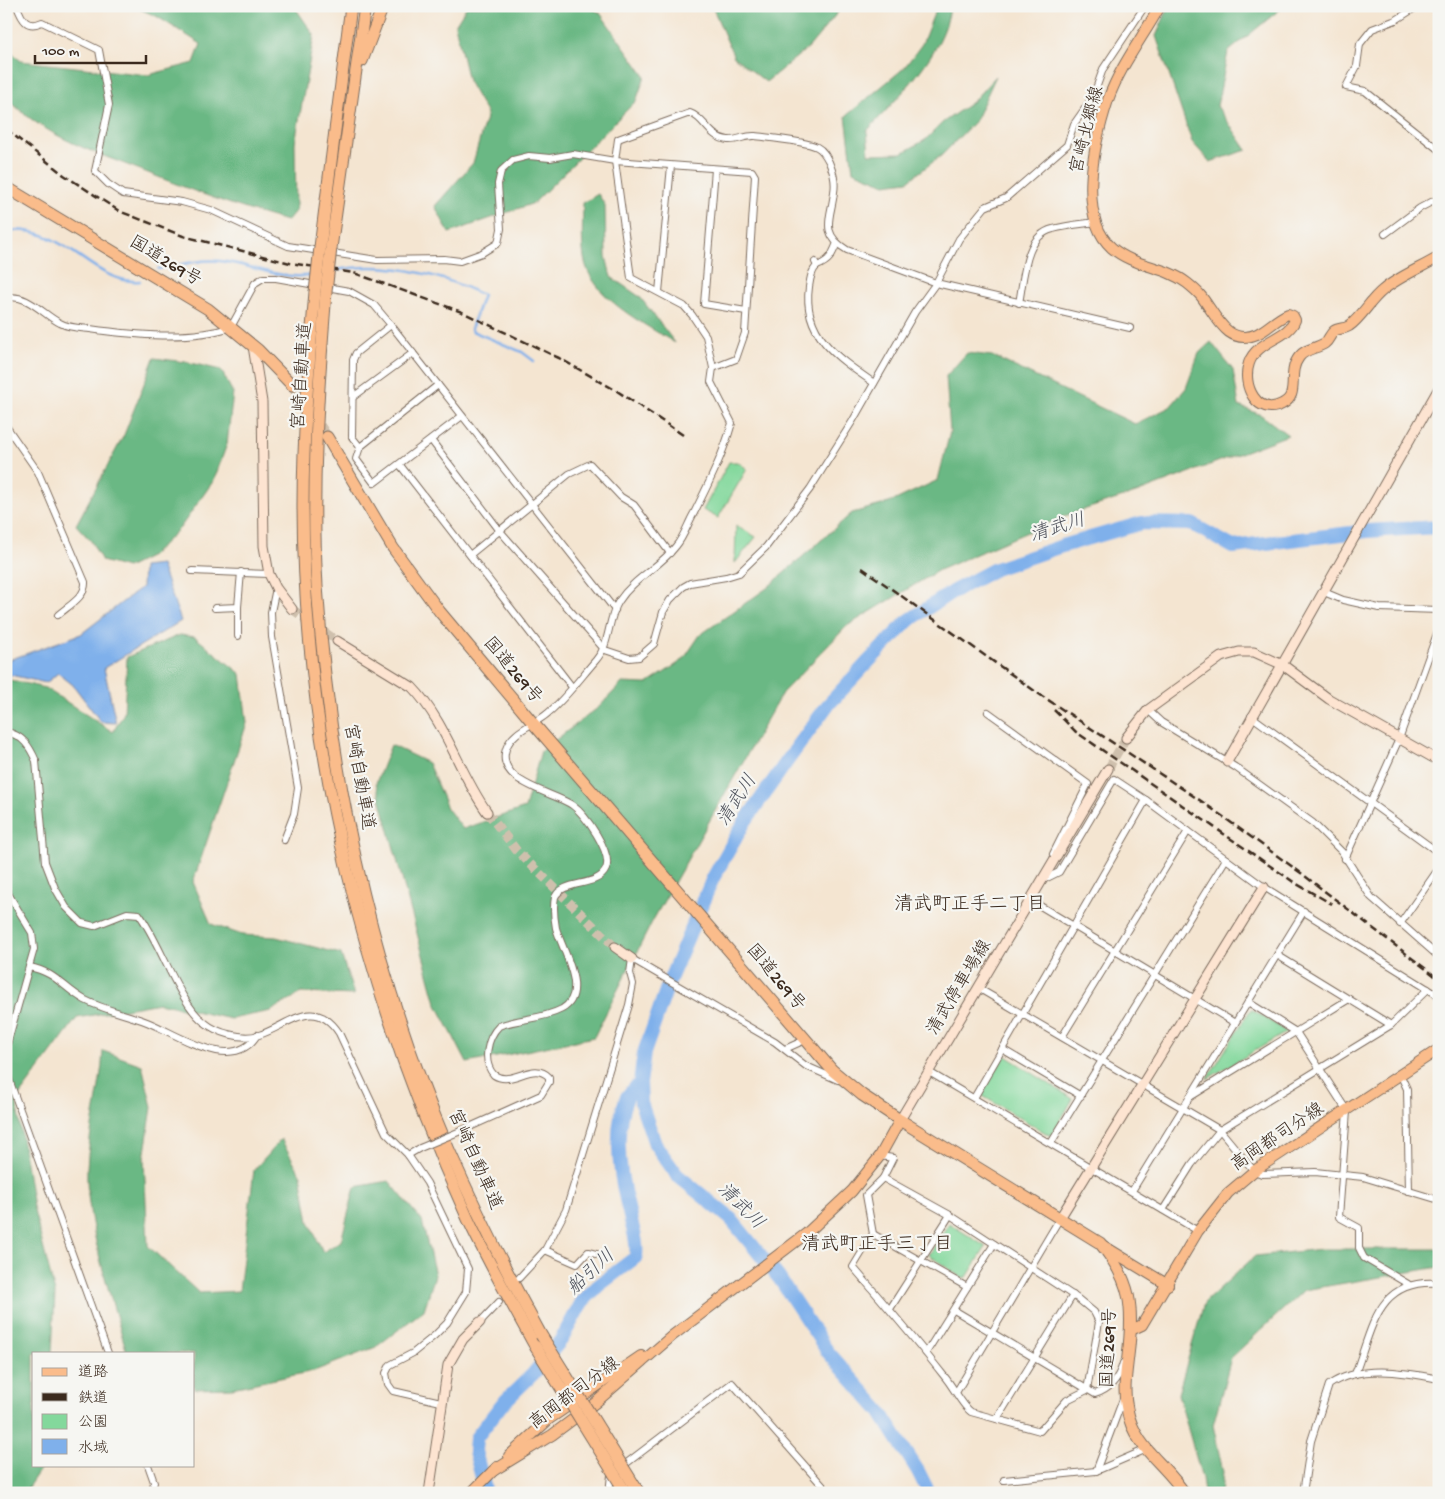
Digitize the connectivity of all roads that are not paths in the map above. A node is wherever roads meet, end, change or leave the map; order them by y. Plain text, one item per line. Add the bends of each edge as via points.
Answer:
1 (17, 6) edge
2 (351, 6) edge
3 (365, 6) edge
4 (383, 6) edge
5 (1146, 6) edge
6 (1160, 6) edge
7 (1418, 6) edge
8 (354, 81) junction
9 (1439, 150) edge
10 (616, 162) junction
11 (671, 166) junction
12 (715, 169) junction
13 (6, 187) edge
14 (1439, 198) edge
15 (1096, 222) junction
16 (1385, 234) dead end
17 (837, 243) junction
18 (325, 248) junction
19 (1439, 258) edge
20 (936, 283) junction
21 (320, 292) junction
22 (658, 292) junction
23 (7, 297) edge
24 (1019, 303) junction
25 (746, 311) junction
26 (391, 325) junction
27 (231, 327) junction
28 (1130, 328) dead end
29 (253, 346) junction
30 (413, 353) junction
31 (713, 368) junction
32 (874, 383) junction
33 (292, 385) tunnel mouth
34 (438, 385) junction
35 (1439, 388) edge
36 (353, 397) junction
37 (462, 416) junction
38 (6, 426) edge
39 (327, 437) tunnel mouth
40 (431, 440) junction
41 (360, 447) junction
42 (400, 465) junction
43 (532, 504) junction
44 (500, 531) junction
45 (670, 553) junction
46 (471, 554) junction
47 (192, 571) dead end
48 (241, 572) junction
49 (269, 574) junction
50 (276, 588) junction
51 (1324, 592) junction
52 (238, 607) junction
53 (215, 608) dead end
54 (292, 609) tunnel mouth
55 (615, 610) junction
56 (1439, 610) edge
57 (58, 615) dead end
58 (1439, 628) edge
59 (238, 636) dead end
60 (337, 641) tunnel mouth
61 (605, 650) junction
62 (1283, 665) junction
63 (572, 686) junction
64 (1148, 710) junction
65 (988, 712) dead end
66 (1251, 716) junction
67 (533, 723) junction
68 (6, 732) edge
69 (1126, 738) tunnel mouth
70 (1399, 739) junction
71 (1439, 760) edge
72 (1227, 762) junction
73 (1108, 769) tunnel mouth
74 (1146, 800) junction
75 (1370, 804) junction
76 (488, 812) tunnel mouth
77 (1188, 830) junction
78 (284, 840) dead end
79 (1439, 854) edge
80 (1226, 859) junction
81 (1345, 859) junction
82 (1439, 868) edge
83 (1045, 879) junction
84 (1264, 887) junction
85 (6, 890) edge
86 (1032, 901) junction
87 (1304, 911) junction
88 (1400, 924) junction
89 (1073, 926) junction
90 (614, 947) tunnel mouth
91 (1114, 951) junction
92 (1277, 955) junction
93 (1439, 957) edge
94 (632, 959) junction
95 (29, 967) junction
96 (1156, 975) junction
97 (978, 988) junction
98 (1428, 989) junction
99 (1439, 996) edge
100 (1195, 999) junction
101 (1349, 999) junction
102 (1248, 1002) junction
103 (1022, 1014) junction
104 (1235, 1023) junction
105 (1391, 1025) junction
106 (1296, 1032) junction
107 (257, 1036) junction
108 (1062, 1037) junction
109 (805, 1040) junction
110 (6, 1048) edge
111 (785, 1049) junction
112 (1002, 1049) junction
113 (1439, 1049) edge
114 (1103, 1062) junction
115 (1319, 1068) junction
116 (6, 1071) edge
117 (930, 1072) junction
118 (1401, 1076) junction
119 (1142, 1085) junction
120 (862, 1095) junction
121 (1081, 1096) junction
122 (974, 1098) junction
123 (1190, 1098) junction
124 (1183, 1109) junction
125 (1347, 1111) junction
126 (900, 1120) junction
127 (1220, 1130) junction
128 (1051, 1143) junction
129 (408, 1156) junction
130 (880, 1156) junction
131 (1092, 1167) junction
132 (1254, 1171) junction
133 (1343, 1175) junction
134 (883, 1178) junction
135 (1132, 1191) junction
136 (1409, 1191) junction
137 (1439, 1200) edge
138 (1163, 1210) junction
139 (950, 1215) junction
140 (1060, 1218) junction
141 (1198, 1231) junction
142 (873, 1234) junction
143 (1100, 1243) junction
144 (994, 1244) junction
145 (545, 1250) junction
146 (604, 1256) dead end
147 (921, 1261) junction
148 (1030, 1268) junction
149 (520, 1278) dead end
150 (1439, 1283) edge
151 (1408, 1284) junction
152 (1168, 1285) junction
153 (967, 1287) junction
154 (1073, 1295) junction
155 (499, 1302) dead end
156 (890, 1309) junction
157 (954, 1310) junction
158 (480, 1322) joint
159 (1131, 1330) junction
160 (992, 1333) junction
161 (108, 1352) edge
162 (926, 1353) junction
163 (1034, 1359) junction
164 (1356, 1374) junction
165 (1439, 1378) edge
166 (1086, 1390) junction
167 (957, 1391) junction
168 (1125, 1393) junction
169 (441, 1402) junction
170 (996, 1419) junction
171 (1147, 1449) junction
172 (148, 1466) edge
173 (1096, 1471) junction
174 (1004, 1480) dead end
175 (152, 1493) edge
176 (429, 1493) edge
177 (471, 1493) edge
178 (609, 1493) edge
179 (626, 1493) edge
180 (639, 1493) edge
181 (828, 1493) edge
182 (1184, 1493) edge
183 (1303, 1493) edge

1 - 10 street via 22,19 29,25 42,22 99,50 109,105 95,171 108,184 123,194 182,202 211,210 288,246 377,260 444,259 460,262 498,243 501,229 500,171 513,160 573,154
2 - 18 highway, 宮崎自動車道
3 - 8 highway, 宮崎自動車道
4 - 8 highway
5 - 20 street via 1103,69 1093,97 1074,124 1067,145 1006,198 979,213 959,239
6 - 15 main road, 宮崎北郷線 via 1109,99 1091,174
7 - 9 street via 1396,20 1372,29 1360,44 1357,66 1346,87 1365,92
8 - 18 highway, 宮崎自動車道
10 - 11 street
10 - 17 street via 621,136 690,113 711,133 724,140 731,141 746,135 816,147 826,155 834,177 828,222
10 - 22 street via 631,278
11 - 12 street
11 - 22 street
12 - 25 street via 752,172 755,176
12 - 25 street via 704,304
13 - 27 highway, 国道269号 via 208,309
14 - 16 street
15 - 19 main road, 宮崎北郷線 via 1112,248 1127,258 1175,274 1200,294 1224,329 1234,337 1246,338 1279,318 1288,314 1293,316 1289,331 1271,339 1249,361 1245,379 1249,392 1256,401 1269,406 1281,405 1288,400 1293,390 1291,372 1306,350 1324,343 1334,331 1348,327 1383,290
15 - 24 street via 1052,229 1039,236 1030,249
17 - 20 street via 847,250
17 - 32 street via 832,257 816,264 813,269 808,294 810,321 834,355
18 - 21 highway, 宮崎自動車道, bridge
20 - 24 street
20 - 32 street via 915,312
21 - 179 highway, 宮崎自動車道, bridge via 305,434 306,584 313,671 340,845 377,987 407,1075 469,1221 534,1346
21 - 180 highway, 宮崎自動車道, bridge via 316,434 317,583 324,669 339,780 388,984 418,1070 479,1216 541,1335
22 - 31 street via 684,306 692,315 706,336
23 - 27 street via 28,301 61,324 128,335 218,332
24 - 28 street
25 - 31 street via 745,333 736,359
26 - 27 street via 374,305 349,291 263,278 255,283
26 - 30 street
26 - 36 street via 356,353 353,360
27 - 29 highway, 国道269号
29 - 33 highway, 国道269号
29 - 49 street via 262,402 264,546
30 - 34 street
30 - 36 street
31 - 45 street via 711,382 732,422 712,479
32 - 61 street via 810,489 746,568 726,577 683,587 663,612 654,644 639,656 628,658
34 - 37 street
34 - 41 street
35 - 51 street
36 - 41 street via 352,437
37 - 40 street
37 - 43 street
38 - 57 street via 38,472 86,582 82,595
39 - 67 highway, 国道269号 via 393,548 440,612
40 - 42 street
40 - 44 street
41 - 42 street via 356,459 374,483
42 - 46 street
43 - 44 street
43 - 45 street via 569,474 590,464 621,497 634,505
43 - 55 street
44 - 46 street
44 - 61 street
45 - 55 street via 632,586
46 - 63 street
47 - 48 street
48 - 49 street
48 - 52 street
49 - 50 street
50 - 54 street
50 - 78 street via 270,612 272,637 298,797
51 - 56 street via 1378,608
51 - 62 street
52 - 53 street
52 - 59 street
55 - 61 street
58 - 70 street
60 - 76 street via 412,687 422,697 471,789
61 - 63 street
62 - 64 street via 1254,652 1221,657
62 - 66 street
62 - 70 street via 1329,699
63 - 67 street via 548,714
64 - 69 street
64 - 72 street via 1161,722
65 - 83 street via 1088,784 1050,861
66 - 72 street
66 - 75 street
67 - 109 highway, 国道269号
67 - 129 street, bridge via 511,739 506,748 509,769 532,788 576,809 608,855 608,864 599,877 566,888 555,897 556,929 574,985 570,1002 542,1017 499,1026 490,1039 488,1064 494,1075 510,1079 539,1071 549,1077 546,1091
68 - 107 street via 20,737 33,754 46,862 55,888 75,918 94,926 127,913 139,914 197,1015 217,1030 239,1036
70 - 71 street
70 - 75 street
72 - 81 street via 1314,823
73 - 83 street, 清武停車場線
74 - 77 street
74 - 83 street via 1114,779 1059,872
74 - 89 street
75 - 79 street
75 - 81 street
77 - 80 street
77 - 91 street
80 - 84 street
80 - 96 street
81 - 88 street via 1371,897
82 - 88 street
83 - 86 street, 清武停車場線
84 - 87 street
84 - 100 street
85 - 95 street via 32,933 34,949
86 - 89 street
86 - 97 street, 清武停車場線
87 - 92 street
87 - 98 street
88 - 93 street
89 - 91 street
89 - 103 street
90 - 94 street
91 - 96 street
91 - 108 street
92 - 101 street
92 - 102 street
94 - 111 street
94 - 145 street via 630,973 633,984 616,1050 566,1210
95 - 107 street via 58,978 84,1000 148,1022 204,1048 233,1052 246,1049
95 - 110 street
96 - 100 street
96 - 114 street
97 - 103 street
97 - 117 street, 清武停車場線
98 - 99 street
98 - 105 street
100 - 104 street
100 - 119 street
101 - 105 street
101 - 106 street
102 - 104 street
102 - 106 street
103 - 108 street
103 - 112 street
104 - 123 street
105 - 115 street
106 - 115 street
106 - 123 street
107 - 129 street via 303,1015 330,1021 353,1059 386,1133
108 - 114 street
109 - 111 street
109 - 120 highway, 国道269号 via 832,1070
111 - 120 street via 806,1066
112 - 121 street
112 - 122 street
113 - 118 main road, 高岡都司分線
114 - 119 street
114 - 121 street
115 - 125 street
115 - 127 street
116 - 161 street
117 - 122 street
117 - 126 street, 清武停車場線
118 - 125 main road, 高岡都司分線
118 - 136 street via 1407,1089
119 - 124 street
119 - 131 street
120 - 126 highway, 国道269号
121 - 128 street
122 - 128 street
123 - 124 street
124 - 127 street
124 - 135 street
125 - 132 main road, 高岡都司分線
125 - 133 street
126 - 130 main road, 高岡都司分線
126 - 140 highway, 国道269号
127 - 132 street
127 - 138 street via 1192,1164
128 - 131 street
129 - 169 street via 428,1183 466,1262 469,1276 461,1301 447,1322 413,1353 390,1365 386,1377 391,1389 398,1394
130 - 134 street via 894,1158
130 - 177 main road, 高岡都司分線 via 852,1191 807,1232 672,1336 549,1419
131 - 135 street
131 - 140 street
132 - 133 street via 1262,1174 1315,1172
132 - 141 main road, 高岡都司分線 via 1228,1193
133 - 136 street via 1363,1177
133 - 151 street via 1339,1217 1359,1228 1359,1248 1364,1258
134 - 139 street
134 - 142 street via 866,1195
135 - 138 street
136 - 137 street
138 - 141 street
139 - 144 street
139 - 147 street
140 - 143 highway, 国道269号
140 - 148 street
141 - 152 main road, 高岡都司分線
142 - 147 street
142 - 156 street via 853,1268
143 - 152 main road
143 - 159 highway, 国道269号 via 1117,1263 1127,1291
144 - 148 street
144 - 153 street
145 - 146 street via 577,1264 588,1252
145 - 149 street
147 - 153 street
147 - 156 street
148 - 154 street
148 - 160 street
150 - 151 street
151 - 164 street via 1393,1292 1384,1302
152 - 159 main road, 高岡都司分線 via 1142,1325
153 - 157 street
154 - 163 street
154 - 166 street via 1094,1312 1099,1322
155 - 158 street
156 - 162 street
157 - 160 street
157 - 162 street
158 - 169 street via 452,1356
159 - 166 street via 1119,1378 1103,1392 1095,1394
159 - 168 highway, 国道269号
160 - 163 street
160 - 167 street
162 - 167 street
163 - 166 street
163 - 170 street
164 - 165 street via 1385,1372
164 - 183 street via 1337,1379 1325,1391 1310,1441
166 - 170 street via 1067,1400 1040,1431
167 - 170 street via 965,1408
168 - 171 highway, 国道269号 via 1131,1424
168 - 173 street
169 - 176 street
171 - 173 street
171 - 182 highway, 国道269号
172 - 175 street via 154,1482
173 - 174 street
178 - 181 street via 611,1475 732,1383

